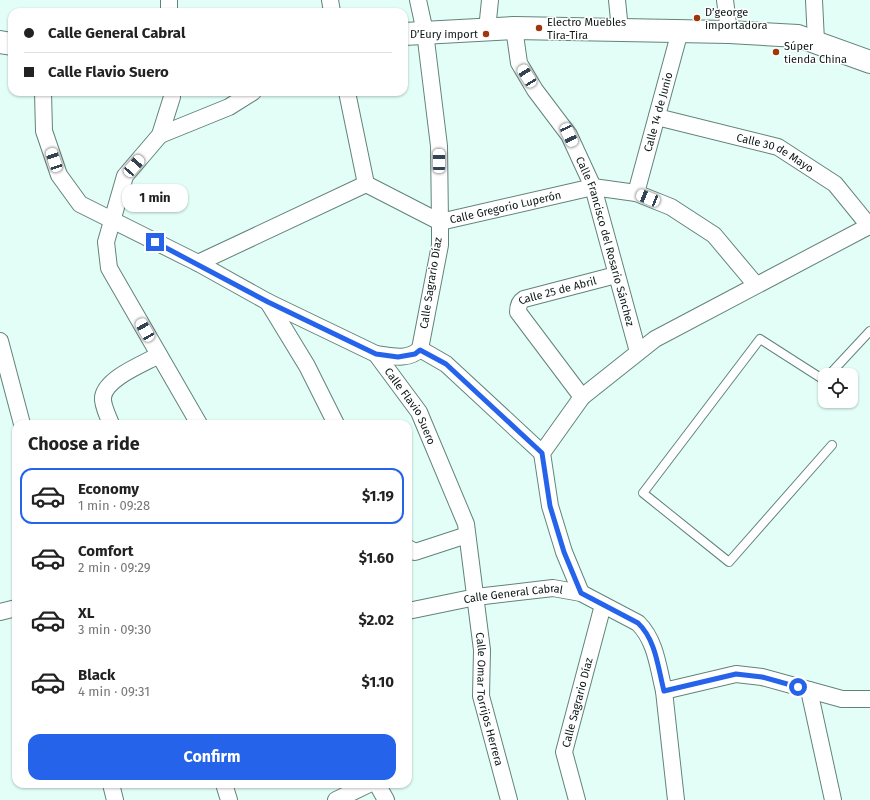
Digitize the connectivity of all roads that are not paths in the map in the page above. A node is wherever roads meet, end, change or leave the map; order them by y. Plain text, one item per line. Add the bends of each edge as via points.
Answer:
1 (418, 0) edge
2 (490, 0) edge
3 (617, 0) edge
4 (725, 0) edge
5 (814, 0) edge
6 (514, 28) junction
7 (487, 30) junction
8 (620, 30) junction
9 (680, 31) junction
10 (425, 32) junction
11 (729, 32) junction
12 (408, 34) edge
13 (816, 41) junction
14 (870, 62) edge
15 (43, 96) edge
16 (172, 96) edge
17 (247, 96) edge
18 (348, 96) edge
19 (657, 117) junction
20 (160, 135) junction
21 (366, 184) junction
22 (593, 187) junction
23 (636, 194) junction
24 (113, 220) junction
25 (440, 222) junction
26 (869, 226) edge
27 (198, 263) junction
28 (616, 275) junction
29 (756, 285) junction
30 (268, 302) junction
31 (870, 331) edge
32 (0, 341) edge
33 (420, 350) junction
34 (638, 352) junction
35 (376, 354) junction
36 (159, 355) junction
37 (836, 368) edge
38 (818, 376) edge
39 (582, 397) junction
40 (21, 420) edge
41 (110, 420) edge
42 (197, 420) edge
43 (334, 420) edge
44 (832, 445) dead end
45 (542, 453) junction
46 (467, 535) junction
47 (412, 551) edge
48 (581, 593) junction
49 (476, 597) junction
50 (603, 605) junction
51 (12, 609) edge
52 (412, 610) edge
53 (0, 612) edge
54 (809, 690) junction
55 (664, 691) junction
56 (870, 699) edge
57 (112, 788) edge
58 (225, 788) edge
59 (361, 788) edge
60 (379, 788) edge
61 (115, 800) edge
62 (229, 800) edge
63 (336, 800) edge
64 (386, 800) edge
65 (509, 800) edge
66 (577, 800) edge
67 (676, 800) edge
68 (833, 800) edge

1 - 10 street, Calle Sagrario Díaz
2 - 7 street
3 - 8 street
4 - 11 street
5 - 13 street
6 - 7 main road
6 - 8 main road
6 - 22 street, Calle Francisco del Rosario Sánchez via 519,63 535,90 569,135
7 - 10 main road
8 - 9 main road
9 - 11 main road
9 - 19 street, Calle 14 de Junio
10 - 12 main road
10 - 25 street, Calle Sagrario Díaz via 439,146
11 - 13 main road via 798,36
13 - 14 main road
15 - 24 street, Calle Flavio Suero via 44,131 59,175 80,204
16 - 20 street
17 - 20 street via 229,107
18 - 21 street
19 - 23 street, Calle 14 de Junio
19 - 26 street, Calle 30 de Mayo via 778,147 835,184
20 - 24 street via 125,176
21 - 25 street, Calle Gregorio Luperón
21 - 27 street
22 - 23 street, Calle Gregorio Luperón
22 - 25 street, Calle Gregorio Luperón
22 - 28 street, Calle Francisco del Rosario Sánchez
23 - 29 street, Calle Gregorio Luperón via 671,207 714,235
24 - 27 street, Calle Flavio Suero
24 - 36 street via 106,242 109,268
25 - 33 street, Calle Sagrario Díaz via 440,245
26 - 29 street
27 - 30 street, Calle Flavio Suero
28 - 34 street, Calle Francisco del Rosario Sánchez
28 - 39 street, Calle 25 de Abril via 524,298 518,307 518,312
29 - 34 street via 655,339
30 - 35 street, Calle Flavio Suero
30 - 43 street via 307,366
31 - 37 lane
32 - 40 street
33 - 35 street via 415,354 398,357
33 - 45 street via 446,364
34 - 39 street
35 - 46 street, Calle Flavio Suero via 419,412 466,524
36 - 41 street via 112,381 105,389 103,399
36 - 42 street
38 - 44 lane via 760,339 643,493 729,562
39 - 45 street
45 - 48 street via 550,506 564,552
46 - 47 street
46 - 49 street, Calle Flavio Suero
48 - 49 street, Calle General Cabral via 553,588
48 - 50 street, Calle General Cabral
49 - 52 street, Calle General Cabral
49 - 65 street, Calle Omar Torrijos Herrera via 482,650 481,696
50 - 55 street, Calle General Cabral via 638,623 644,629 652,643
50 - 66 street, Calle Sagrario Díaz via 564,752
51 - 53 street
54 - 55 street via 762,677 736,674
54 - 56 street via 842,699
54 - 68 street
55 - 67 street, Calle General Cabral
57 - 61 street
58 - 62 street
59 - 63 street
60 - 64 street

